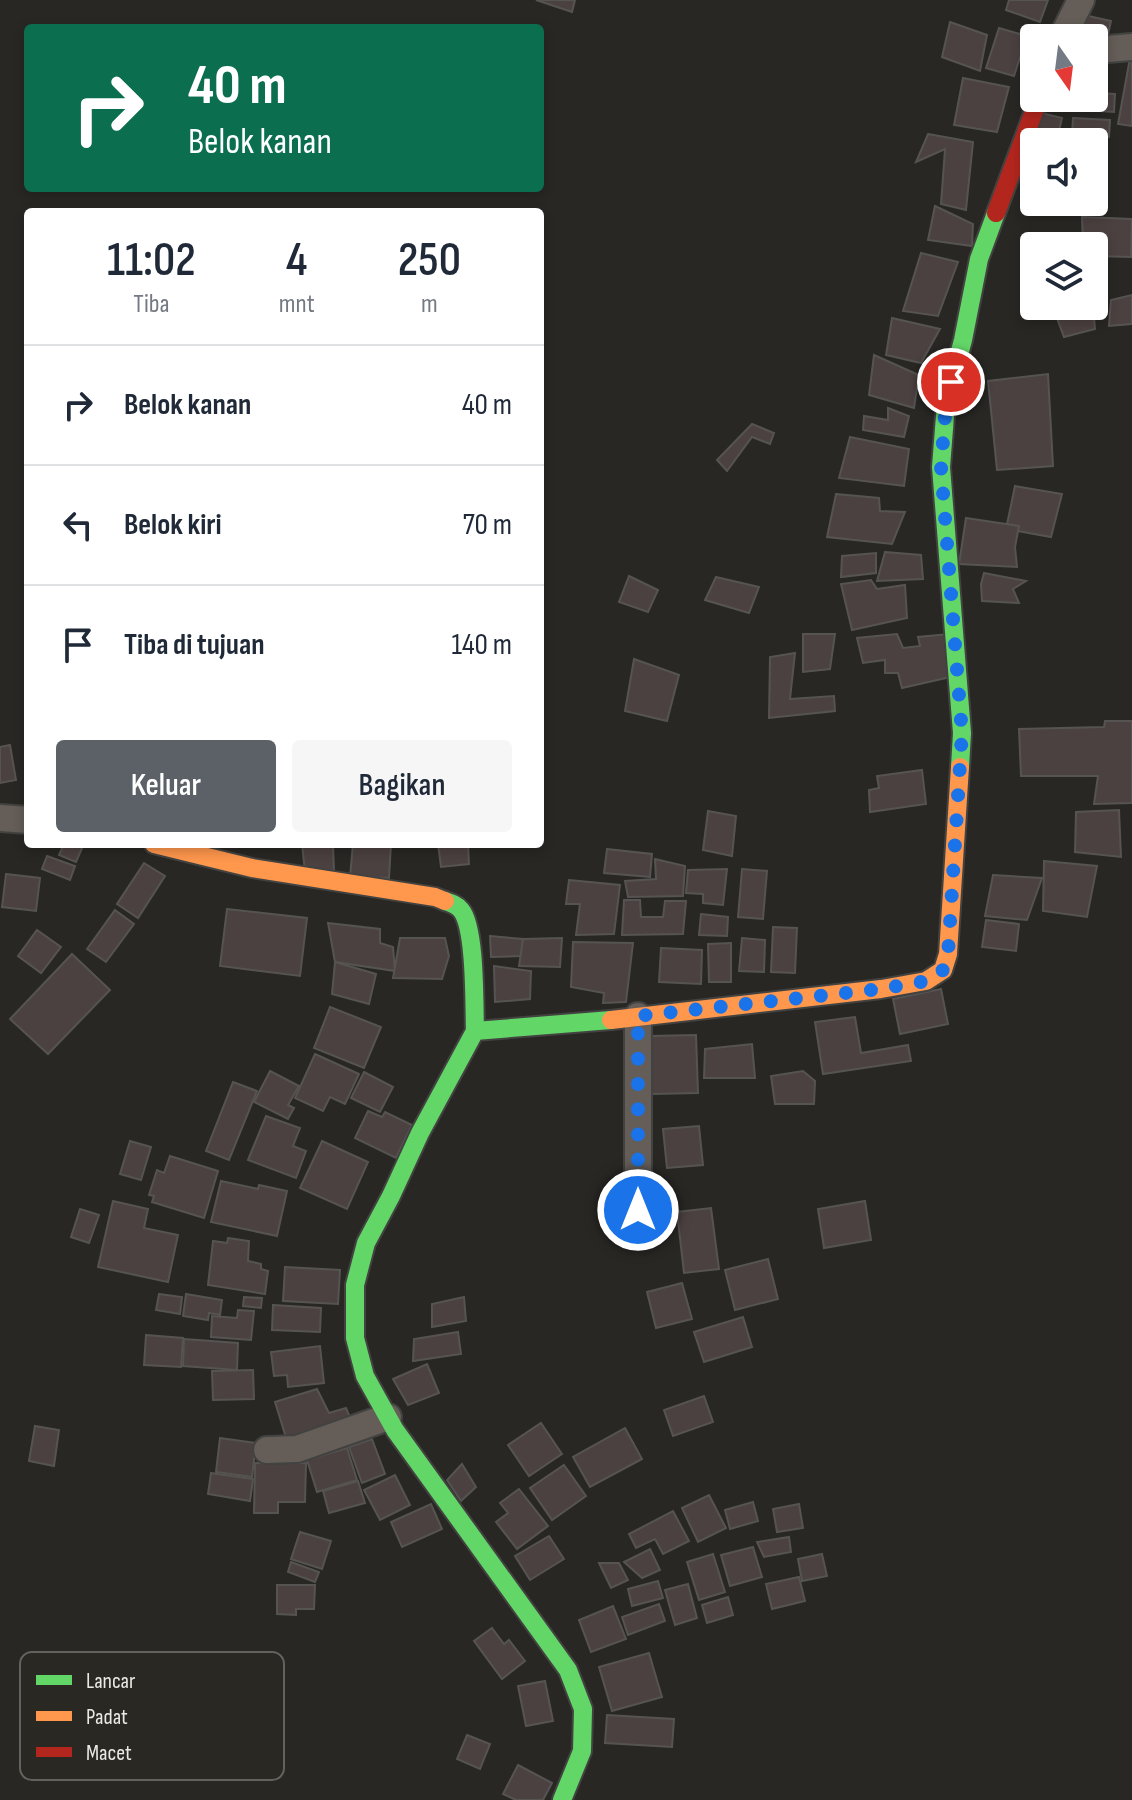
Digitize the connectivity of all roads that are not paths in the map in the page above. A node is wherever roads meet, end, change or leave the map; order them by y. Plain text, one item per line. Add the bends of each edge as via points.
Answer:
1 (1081, 0) edge
2 (1071, 24) edge
3 (1132, 47) edge
4 (1108, 49) edge
5 (1034, 112) edge
6 (0, 818) edge
7 (24, 820) edge
8 (170, 848) edge
9 (638, 1016) junction
10 (475, 1031) junction
11 (638, 1210) dead end
12 (388, 1417) junction
13 (267, 1450) dead end
14 (562, 1800) edge

1 - 2 street
3 - 4 street
5 - 9 street via 979,259 946,403 941,467 962,733 943,970 926,981 881,989
6 - 7 street
8 - 10 street via 455,904 465,914 471,946
9 - 10 street
9 - 11 street
10 - 12 street via 366,1243 355,1285 355,1338 365,1376
12 - 13 street via 297,1449
12 - 14 street via 568,1670 583,1709 582,1751

